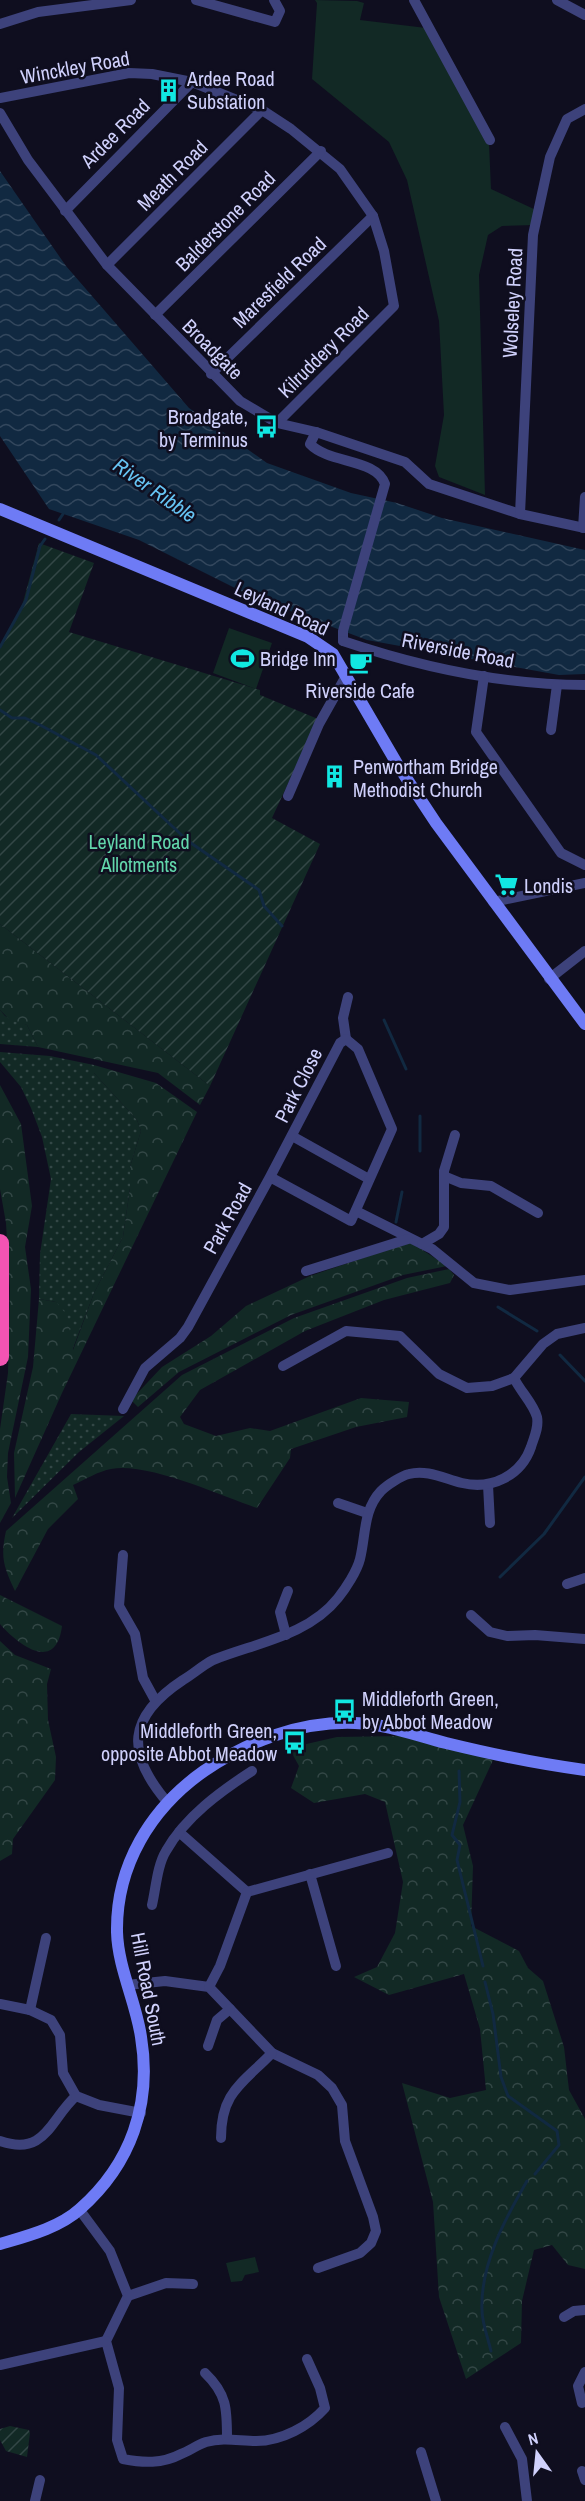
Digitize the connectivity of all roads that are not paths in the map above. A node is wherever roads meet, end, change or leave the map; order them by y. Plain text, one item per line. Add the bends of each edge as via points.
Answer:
1 (34, 0) edge
2 (46, 0) edge
3 (131, 0) edge
4 (196, 0) edge
5 (274, 0) edge
6 (414, 0) edge
7 (557, 0) edge
8 (112, 1) edge
9 (38, 12) junction
10 (585, 15) edge
11 (0, 24) edge
12 (192, 82) junction
13 (0, 98) edge
14 (585, 109) edge
15 (262, 110) junction
16 (0, 114) edge
17 (490, 140) dead end
18 (321, 151) junction
19 (65, 211) junction
20 (373, 216) junction
21 (107, 265) junction
22 (394, 306) joint
23 (155, 315) junction
24 (211, 374) junction
25 (277, 423) junction
26 (316, 432) junction
27 (585, 497) edge
28 (0, 509) edge
29 (520, 514) junction
30 (584, 528) edge
31 (343, 636) junction
32 (333, 654) junction
33 (346, 676) junction
34 (484, 676) junction
35 (557, 685) junction
36 (585, 685) edge
37 (551, 730) dead end
38 (288, 796) dead end
39 (585, 865) edge
40 (585, 883) edge
41 (493, 902) junction
42 (585, 951) edge
43 (549, 979) junction
44 (348, 997) dead end
45 (585, 1024) edge
46 (346, 1039) junction
47 (455, 1135) dead end
48 (292, 1136) junction
49 (444, 1176) junction
50 (270, 1177) junction
51 (369, 1179) junction
52 (356, 1211) junction
53 (538, 1213) dead end
54 (408, 1239) junction
55 (0, 1243) edge
56 (422, 1244) junction
57 (306, 1271) dead end
58 (585, 1280) edge
59 (585, 1328) edge
60 (0, 1357) edge
61 (283, 1366) dead end
62 (514, 1378) junction
63 (123, 1409) dead end
64 (488, 1485) junction
65 (338, 1503) dead end
66 (367, 1513) junction
67 (490, 1523) dead end
68 (123, 1555) dead end
69 (585, 1578) edge
70 (567, 1584) dead end
71 (288, 1591) dead end
72 (471, 1615) dead end
73 (286, 1635) junction
74 (585, 1639) edge
75 (155, 1700) junction
76 (585, 1770) edge
77 (252, 1771) dead end
78 (168, 1803) junction
79 (179, 1832) junction
80 (388, 1853) dead end
81 (310, 1874) junction
82 (247, 1892) junction
83 (153, 1905) dead end
84 (46, 1938) dead end
85 (336, 1966) dead end
86 (127, 1985) junction
87 (209, 1987) junction
88 (0, 2004) edge
89 (230, 2008) junction
90 (30, 2010) junction
91 (208, 2046) dead end
92 (272, 2054) junction
93 (76, 2096) junction
94 (141, 2113) junction
95 (221, 2138) dead end
96 (0, 2141) edge
97 (79, 2209) junction
98 (0, 2244) edge
99 (318, 2268) dead end
100 (193, 2283) dead end
101 (128, 2296) junction
102 (585, 2310) edge
103 (564, 2317) dead end
104 (106, 2341) junction
105 (307, 2359) dead end
106 (0, 2365) edge
107 (585, 2372) edge
108 (205, 2373) dead end
109 (582, 2403) dead end
110 (505, 2427) dead end
111 (227, 2438) junction
112 (421, 2452) dead end
113 (40, 2480) dead end
114 (35, 2501) edge
115 (436, 2501) edge
116 (526, 2501) edge

1 - 9 street
2 - 9 street
3 - 8 street
4 - 5 street via 275,22 280,11
6 - 17 street
7 - 10 street
8 - 9 street
9 - 11 street
12 - 13 street, Winckley Road via 129,73
12 - 15 street, Winckley Road
12 - 19 street, Ardee Road
14 - 29 street, Wolseley Road via 567,119 550,157 533,235
15 - 18 street, Winckley Road
15 - 21 street, Meath Road
16 - 19 street, Broadgate
18 - 20 street, Winckley Road via 340,169
18 - 23 street, Balderstone Road
19 - 21 street, Broadgate
20 - 22 street, Winckley Road
20 - 24 street, Maresfield Road
21 - 23 street, Broadgate
22 - 25 street, Kilruddery Road
23 - 24 street, Broadgate
24 - 25 street, Broadgate via 240,401
25 - 26 street, Broadgate
26 - 29 street, Broadgate via 405,462 429,484
26 - 31 street via 310,444 318,453 372,469 385,484
27 - 30 street
28 - 32 street, Leyland Road via 308,637
29 - 30 street, Broadgate
31 - 32 street
31 - 34 street, Riverside Road via 390,656
32 - 33 street, Leyland Road
33 - 38 street via 319,724
33 - 41 street, Leyland Road via 399,767
34 - 35 street, Riverside Road
34 - 39 street via 476,732 561,853
35 - 36 street, Riverside Road
35 - 37 street
40 - 41 street
41 - 43 street, Leyland Road
42 - 43 street
43 - 45 street, Leyland Road
44 - 46 street via 343,1018
46 - 48 street, Park Close via 340,1043
46 - 51 street, Park Close via 358,1049 392,1129
47 - 49 street
48 - 50 street, Park Close
48 - 51 street
49 - 53 street via 461,1183 490,1186
49 - 56 street via 444,1227
50 - 52 street, Park Road via 351,1221
50 - 63 street, Park Road via 188,1327 146,1368
51 - 52 street, Park Close
52 - 54 street
54 - 56 street
54 - 57 street
55 - 60 highway
56 - 58 street via 474,1283 510,1290
59 - 62 street via 557,1334 537,1350
61 - 62 street via 346,1331 400,1336 439,1374 467,1388 492,1386
62 - 64 street via 532,1407 538,1427 527,1457 512,1475
64 - 66 street via 463,1484 435,1474 409,1474 382,1490
64 - 67 street
65 - 66 street
66 - 73 street via 360,1560 337,1599
68 - 75 street via 119,1606 135,1634 142,1678
69 - 70 street
71 - 73 street via 280,1612
72 - 74 street via 490,1632 507,1636
73 - 75 street via 210,1661
75 - 78 street via 141,1724 138,1748 150,1783
76 - 78 street, Hill Road South via 446,1743 394,1727 318,1725 244,1747 197,1776
77 - 79 street via 222,1790
78 - 86 street, Hill Road South via 140,1839 121,1889 117,1934
79 - 82 street
79 - 83 street via 165,1851
80 - 81 street
81 - 82 street
81 - 85 street
82 - 87 street
84 - 90 street
86 - 87 street via 165,1981
86 - 94 street, Hill Road South via 141,2037
87 - 89 street
88 - 90 street
89 - 91 street via 218,2020
89 - 92 street
90 - 93 street via 55,2025 60,2035 63,2073
92 - 95 street via 227,2100 221,2115
92 - 99 street via 318,2075 332,2088 342,2105 345,2141 373,2217 375,2231 371,2243 360,2253
93 - 94 street
93 - 96 street via 38,2140 16,2144
94 - 97 street, Hill Road South via 131,2141 114,2169
97 - 98 street, Hill Road South via 54,2224
97 - 101 street via 110,2251
100 - 101 street via 166,2283
101 - 104 street
102 - 103 street
104 - 106 street
104 - 111 street via 119,2388 117,2440 123,2459 146,2464
105 - 111 street via 325,2408 312,2422 291,2433 258,2441
107 - 109 street via 578,2386
108 - 111 street via 221,2388 227,2412
110 - 116 street via 522,2459
112 - 115 street
113 - 114 street

